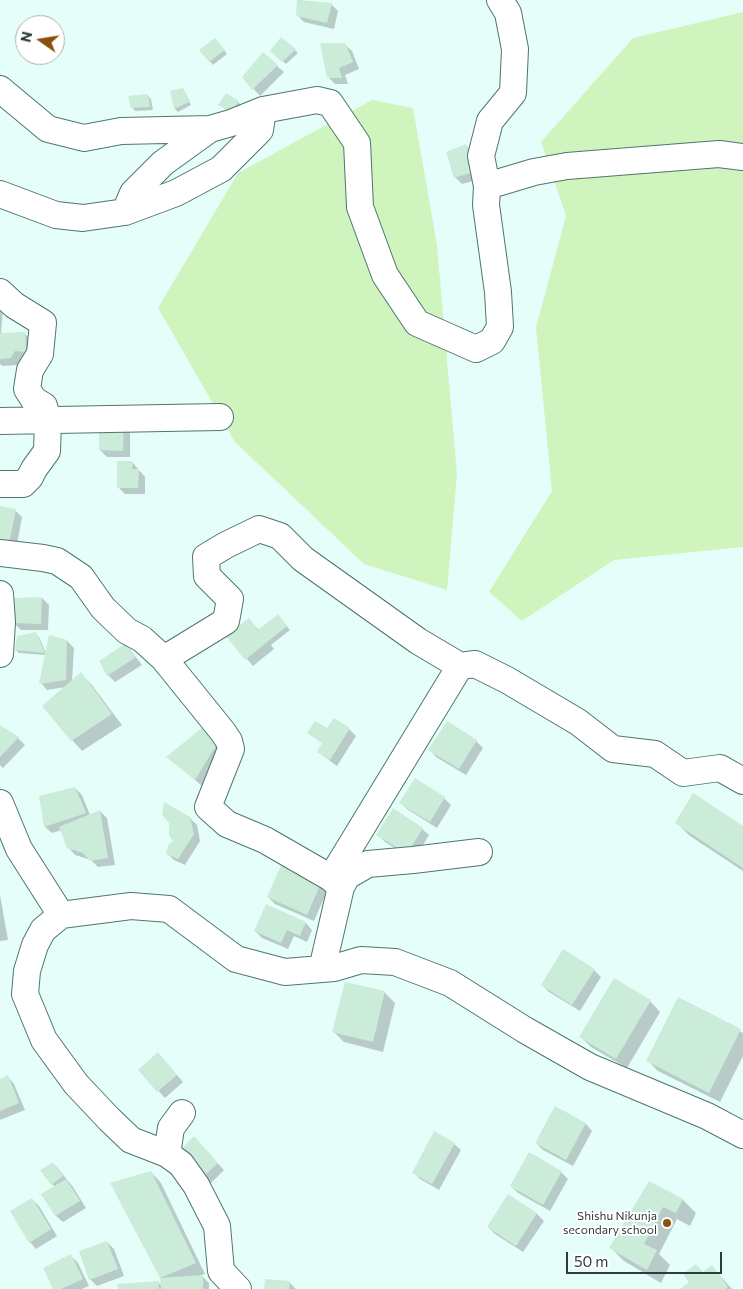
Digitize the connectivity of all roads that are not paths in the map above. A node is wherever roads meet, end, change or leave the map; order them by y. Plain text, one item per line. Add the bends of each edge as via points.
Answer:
1 (500, 0) edge
2 (0, 89) edge
3 (263, 110) junction
4 (210, 129) junction
5 (743, 157) edge
6 (487, 186) junction
7 (0, 194) edge
8 (125, 212) junction
9 (0, 292) edge
10 (220, 417) dead end
11 (48, 420) junction
12 (0, 421) edge
13 (0, 484) edge
14 (0, 553) edge
15 (0, 594) edge
16 (0, 654) edge
17 (164, 659) junction
18 (460, 666) junction
19 (743, 781) edge
20 (0, 803) edge
21 (479, 852) dead end
22 (336, 883) junction
23 (61, 916) junction
24 (322, 969) junction
25 (182, 1113) dead end
26 (743, 1135) edge
27 (167, 1154) junction
28 (238, 1289) edge

1 - 6 street via 508,13 515,49 513,93 490,121 481,156
2 - 4 street via 48,130 84,138 121,131
3 - 4 street
3 - 6 street via 317,100 330,103 357,143 360,206 385,275 417,323 476,349 492,341 500,327 486,205
3 - 8 street via 260,130 222,169
4 - 8 street via 163,163 133,194
5 - 6 street via 719,154 567,166
7 - 8 street via 56,215 83,218
9 - 11 street via 43,323 40,354 30,370 27,389 34,400 44,406
10 - 11 street
11 - 12 street
11 - 13 street via 47,451 30,477 23,484
14 - 17 street via 57,561 80,578 103,608 127,631 142,639
15 - 16 street
17 - 18 street via 226,621 230,599 207,576 206,557 259,529 280,536 302,559 418,642
17 - 22 street via 229,741 231,749 208,807 227,824 265,840
18 - 19 street via 475,664 507,680 578,722 613,749 655,754 683,773 720,768
18 - 22 street
20 - 23 street via 19,849
21 - 22 street via 368,864
22 - 24 street
23 - 24 street via 131,906 169,910 236,959 285,972
23 - 27 street via 42,930 27,971 25,994 44,1040 76,1084 108,1119 132,1140
24 - 26 street via 361,960 395,962 450,983 590,1067 707,1116
25 - 27 street via 171,1128
27 - 28 street via 181,1164 196,1185 217,1226 221,1271

